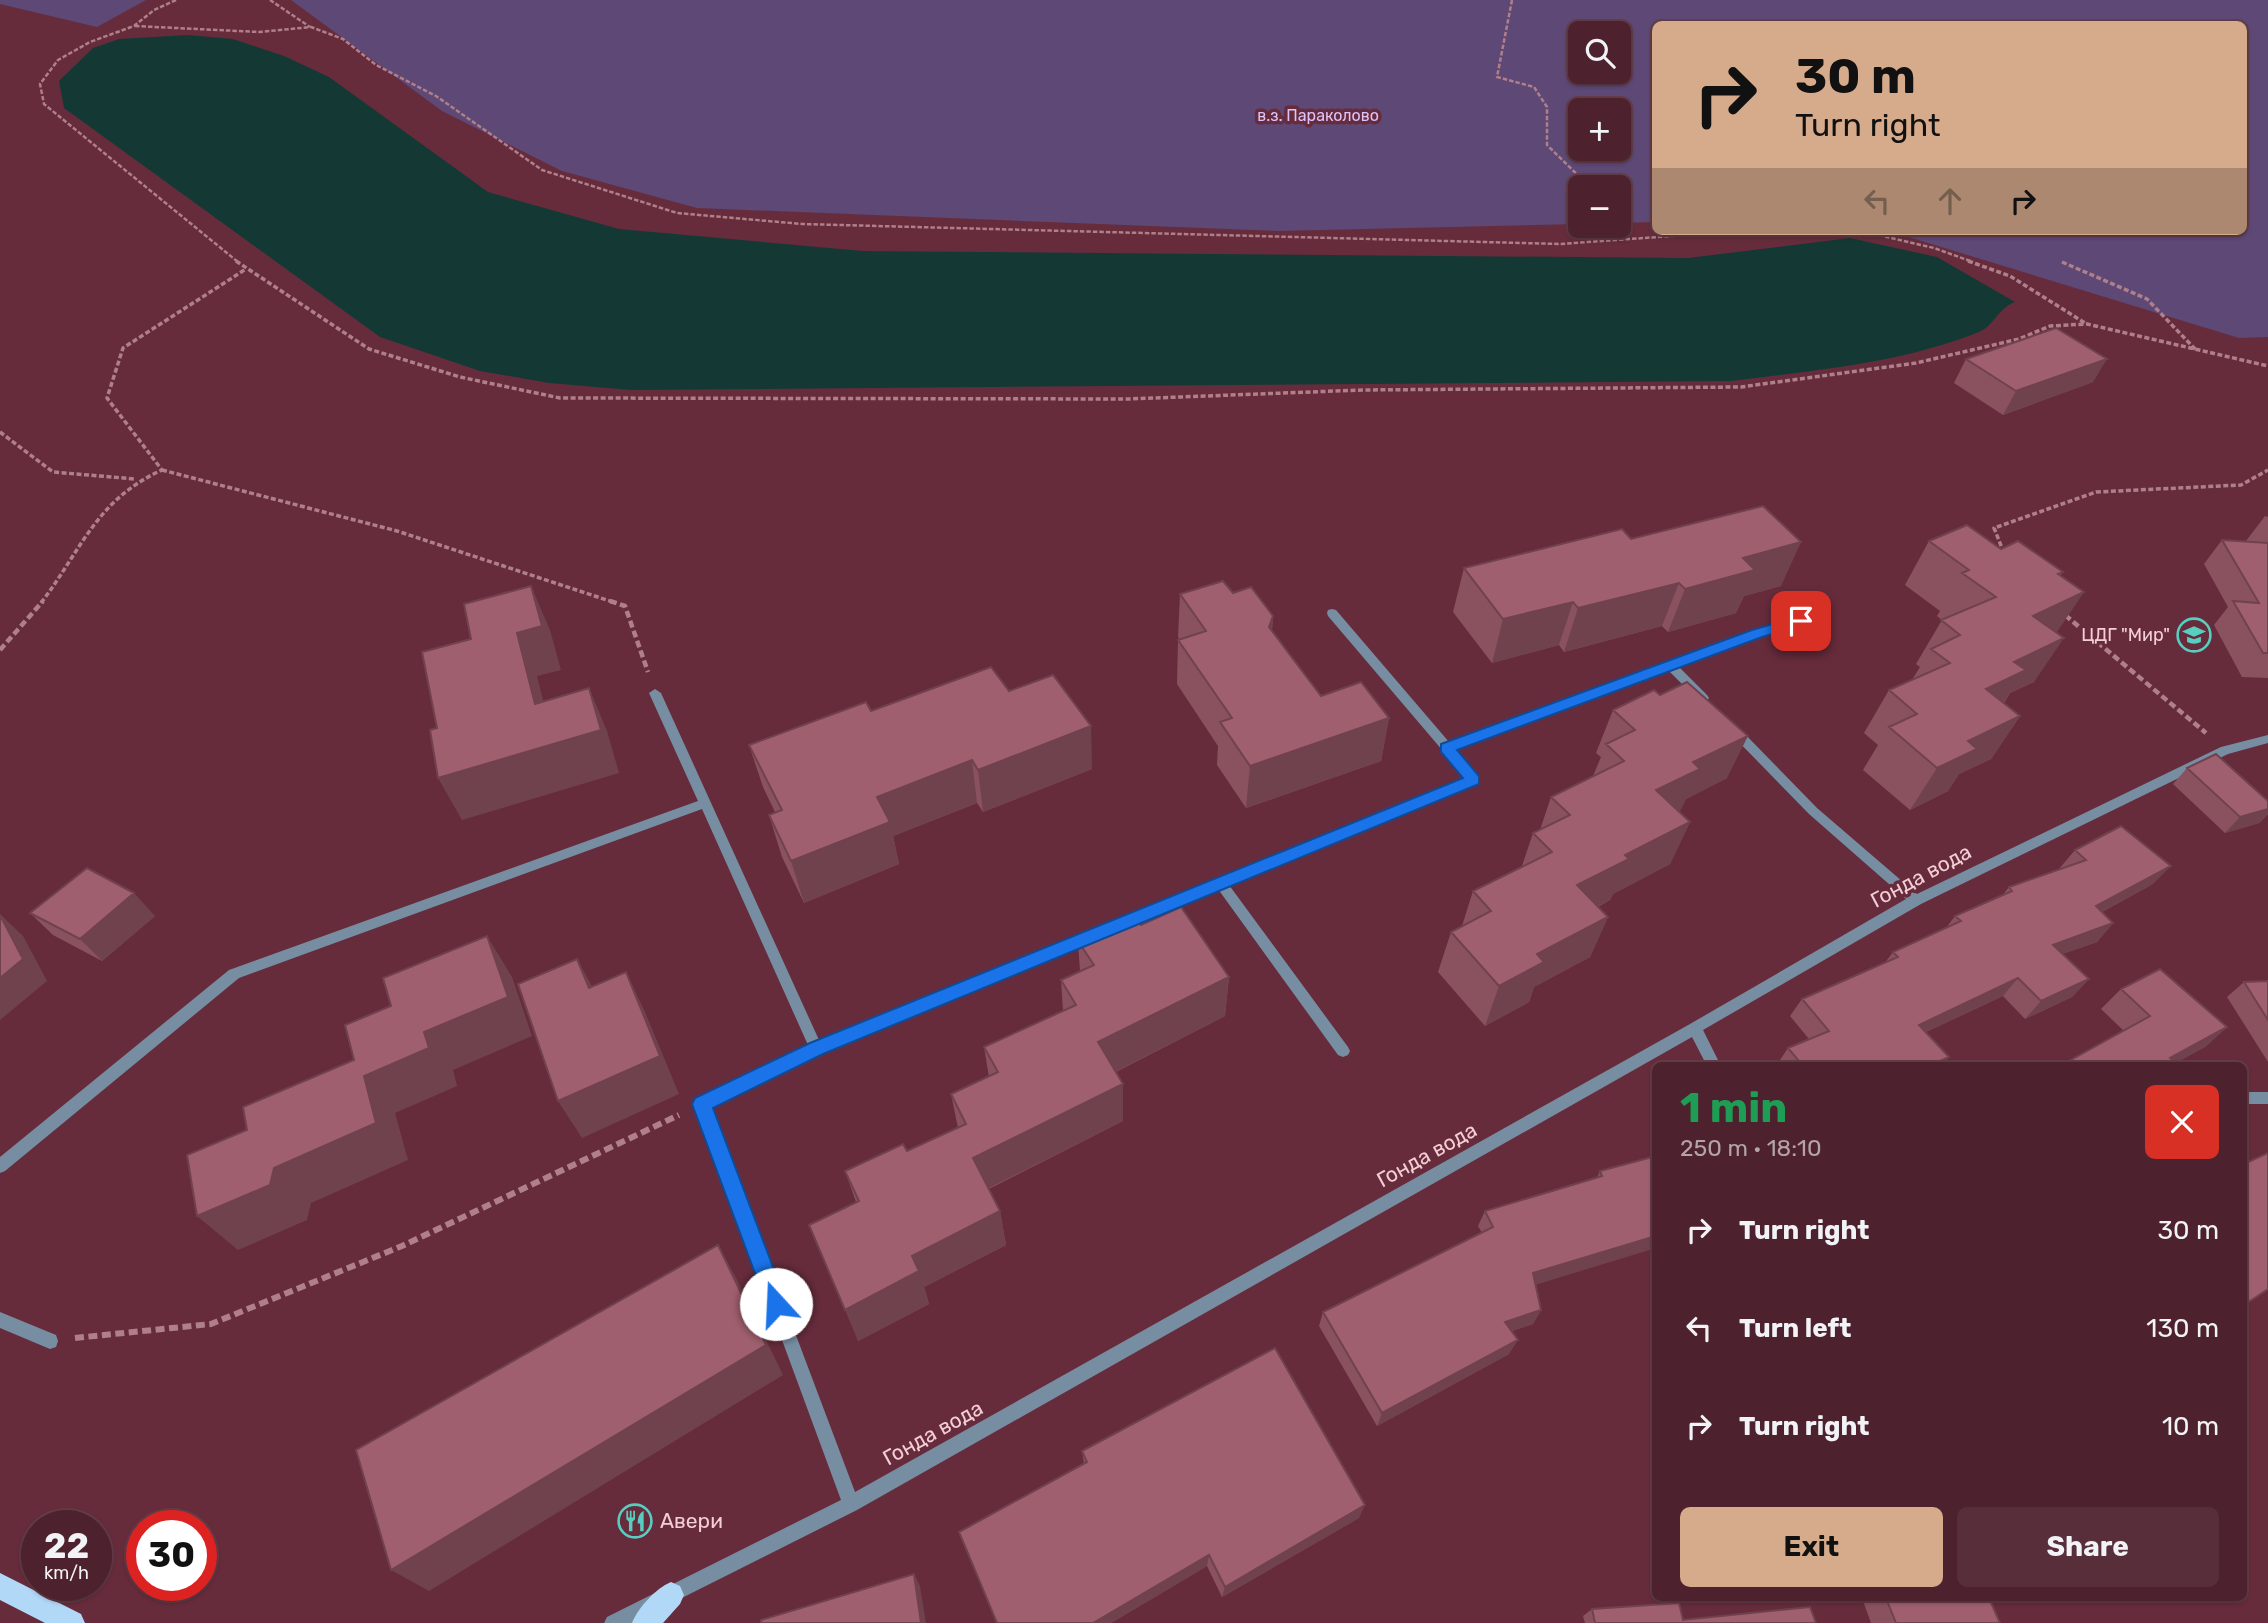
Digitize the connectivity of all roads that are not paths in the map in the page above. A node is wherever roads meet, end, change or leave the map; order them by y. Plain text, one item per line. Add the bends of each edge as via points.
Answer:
1 (1332, 613) dead end
2 (1824, 615) dead end
3 (1671, 666) junction
4 (655, 692) road end
5 (1709, 705) edge
6 (1728, 724) edge
7 (2267, 740) edge
8 (1446, 748) junction
9 (703, 804) junction
10 (1220, 882) junction
11 (1916, 900) junction
12 (1695, 1028) junction
13 (816, 1048) junction
14 (1343, 1051) dead end
15 (1712, 1062) edge
16 (2247, 1098) edge
17 (2268, 1098) edge
18 (702, 1104) joint
19 (0, 1166) edge
20 (0, 1320) edge
21 (50, 1341) road end
22 (851, 1504) junction
23 (0, 1586) edge
24 (671, 1595) junction
25 (72, 1623) edge
26 (613, 1623) edge
27 (645, 1623) edge

1 - 8 street
2 - 3 street
3 - 5 street
3 - 8 street
4 - 9 street
6 - 11 street via 1813,811
7 - 11 street, Гонда вода via 2225,750
8 - 10 street via 1474,780
9 - 13 street
9 - 19 street via 234,974
10 - 13 street
10 - 14 street
11 - 12 street, Гонда вода
12 - 15 street
12 - 22 street, Гонда вода
13 - 18 street
16 - 17 street
18 - 22 street
20 - 21 street
22 - 24 street, Гонда вода
23 - 25 main road
24 - 26 street, Гонда вода
24 - 27 main road

